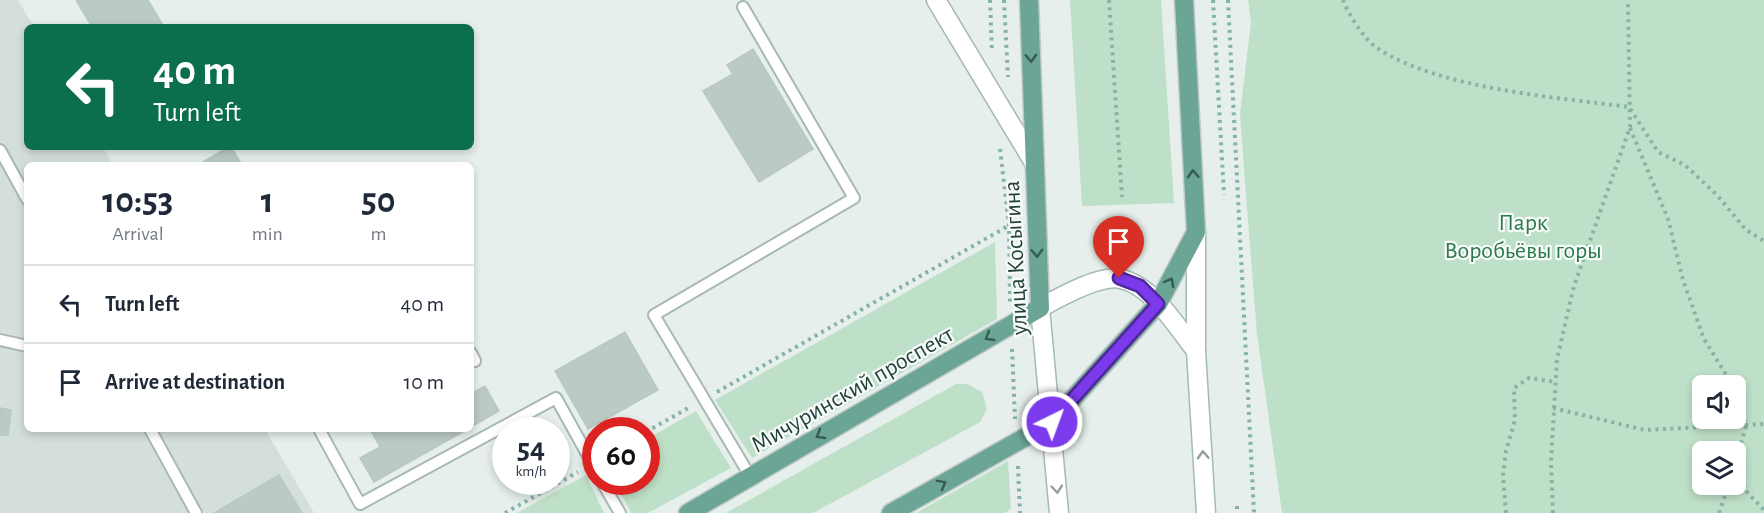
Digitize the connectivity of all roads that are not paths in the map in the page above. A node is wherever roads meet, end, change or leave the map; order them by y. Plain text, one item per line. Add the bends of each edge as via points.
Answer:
1 (936, 0) edge
2 (1029, 0) edge
3 (1184, 0) edge
4 (743, 7) dead end
5 (0, 150) edge
6 (1033, 161) junction
7 (24, 194) edge
8 (1196, 232) junction
9 (1158, 304) junction
10 (1040, 308) junction
11 (0, 340) edge
12 (24, 345) edge
13 (1196, 351) junction
14 (1052, 422) junction
15 (152, 432) edge
16 (321, 432) edge
17 (582, 445) edge
18 (750, 476) junction
19 (610, 495) edge
20 (196, 513) edge
21 (620, 513) edge
22 (688, 513) edge
23 (891, 513) edge
24 (1059, 513) edge
25 (1206, 513) edge

1 - 6 main road
2 -> 6 main road, улица Косыгина
8 -> 3 main road
4 - 18 lane via 854,198 654,315
5 - 7 lane
6 -> 10 main road, улица Косыгина
9 -> 8 main road
8 - 13 main road
9 - 10 main road via 1140,286 1119,278 1080,286
9 - 13 main road
9 - 14 main road
10 - 14 main road, улица Косыгина
10 -> 18 main road, Мичуринский проспект
11 - 12 lane
25 -> 13 main road
23 -> 14 main road
14 -> 24 main road, улица Косыгина
15 - 20 lane
16 - 17 lane via 360,504 556,398
18 - 22 main road, Мичуринский проспект
19 - 21 lane

